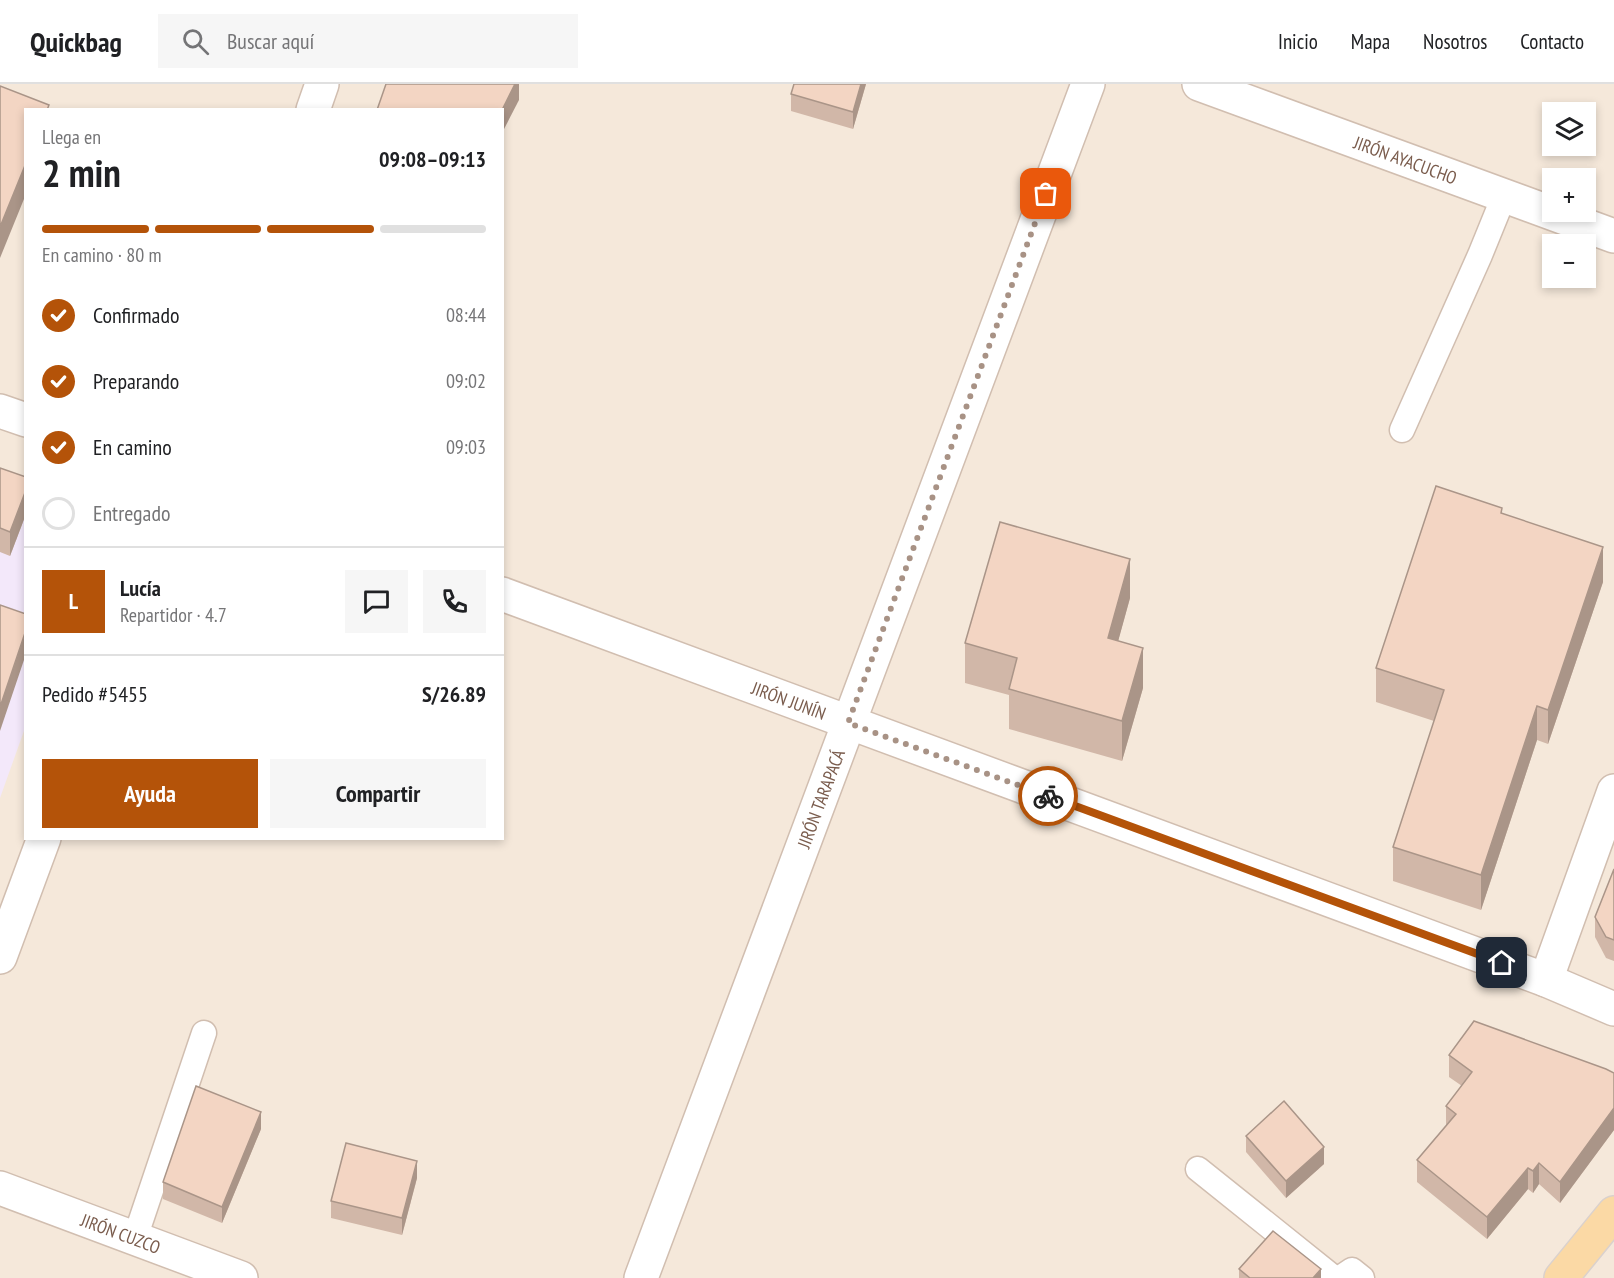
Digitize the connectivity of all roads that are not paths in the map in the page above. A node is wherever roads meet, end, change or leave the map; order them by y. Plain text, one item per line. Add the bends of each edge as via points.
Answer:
1 (322, 84) edge
2 (1088, 84) edge
3 (1199, 84) edge
4 (314, 108) edge
5 (1504, 196) junction
6 (1614, 236) edge
7 (0, 411) edge
8 (24, 419) edge
9 (1402, 430) dead end
10 (504, 595) edge
11 (848, 723) junction
12 (1614, 791) edge
13 (43, 840) edge
14 (0, 957) edge
15 (1546, 980) junction
16 (1614, 1009) edge
17 (204, 1034) dead end
18 (1198, 1169) dead end
19 (0, 1188) edge
20 (1614, 1213) edge
21 (135, 1238) junction
22 (241, 1278) edge
23 (642, 1278) edge
24 (1334, 1278) edge
25 (1340, 1278) edge
26 (1362, 1278) edge
27 (1561, 1278) edge

1 - 4 street
2 - 11 street, JIRÓN TARAPACÁ
3 - 5 street, JIRÓN AYACUCHO
5 - 6 street, JIRÓN AYACUCHO
5 - 9 lane
7 - 8 street
10 - 11 street, JIRÓN JUNÍN
11 - 15 street, JIRÓN JUNÍN
11 - 23 street, JIRÓN TARAPACÁ
12 - 15 street
13 - 14 street
15 - 16 street, JIRÓN JUNÍN
17 - 21 lane
18 - 24 lane
19 - 21 street, JIRÓN CUZCO
20 - 27 main road
21 - 22 street, JIRÓN CUZCO
25 - 26 lane via 1352,1270

